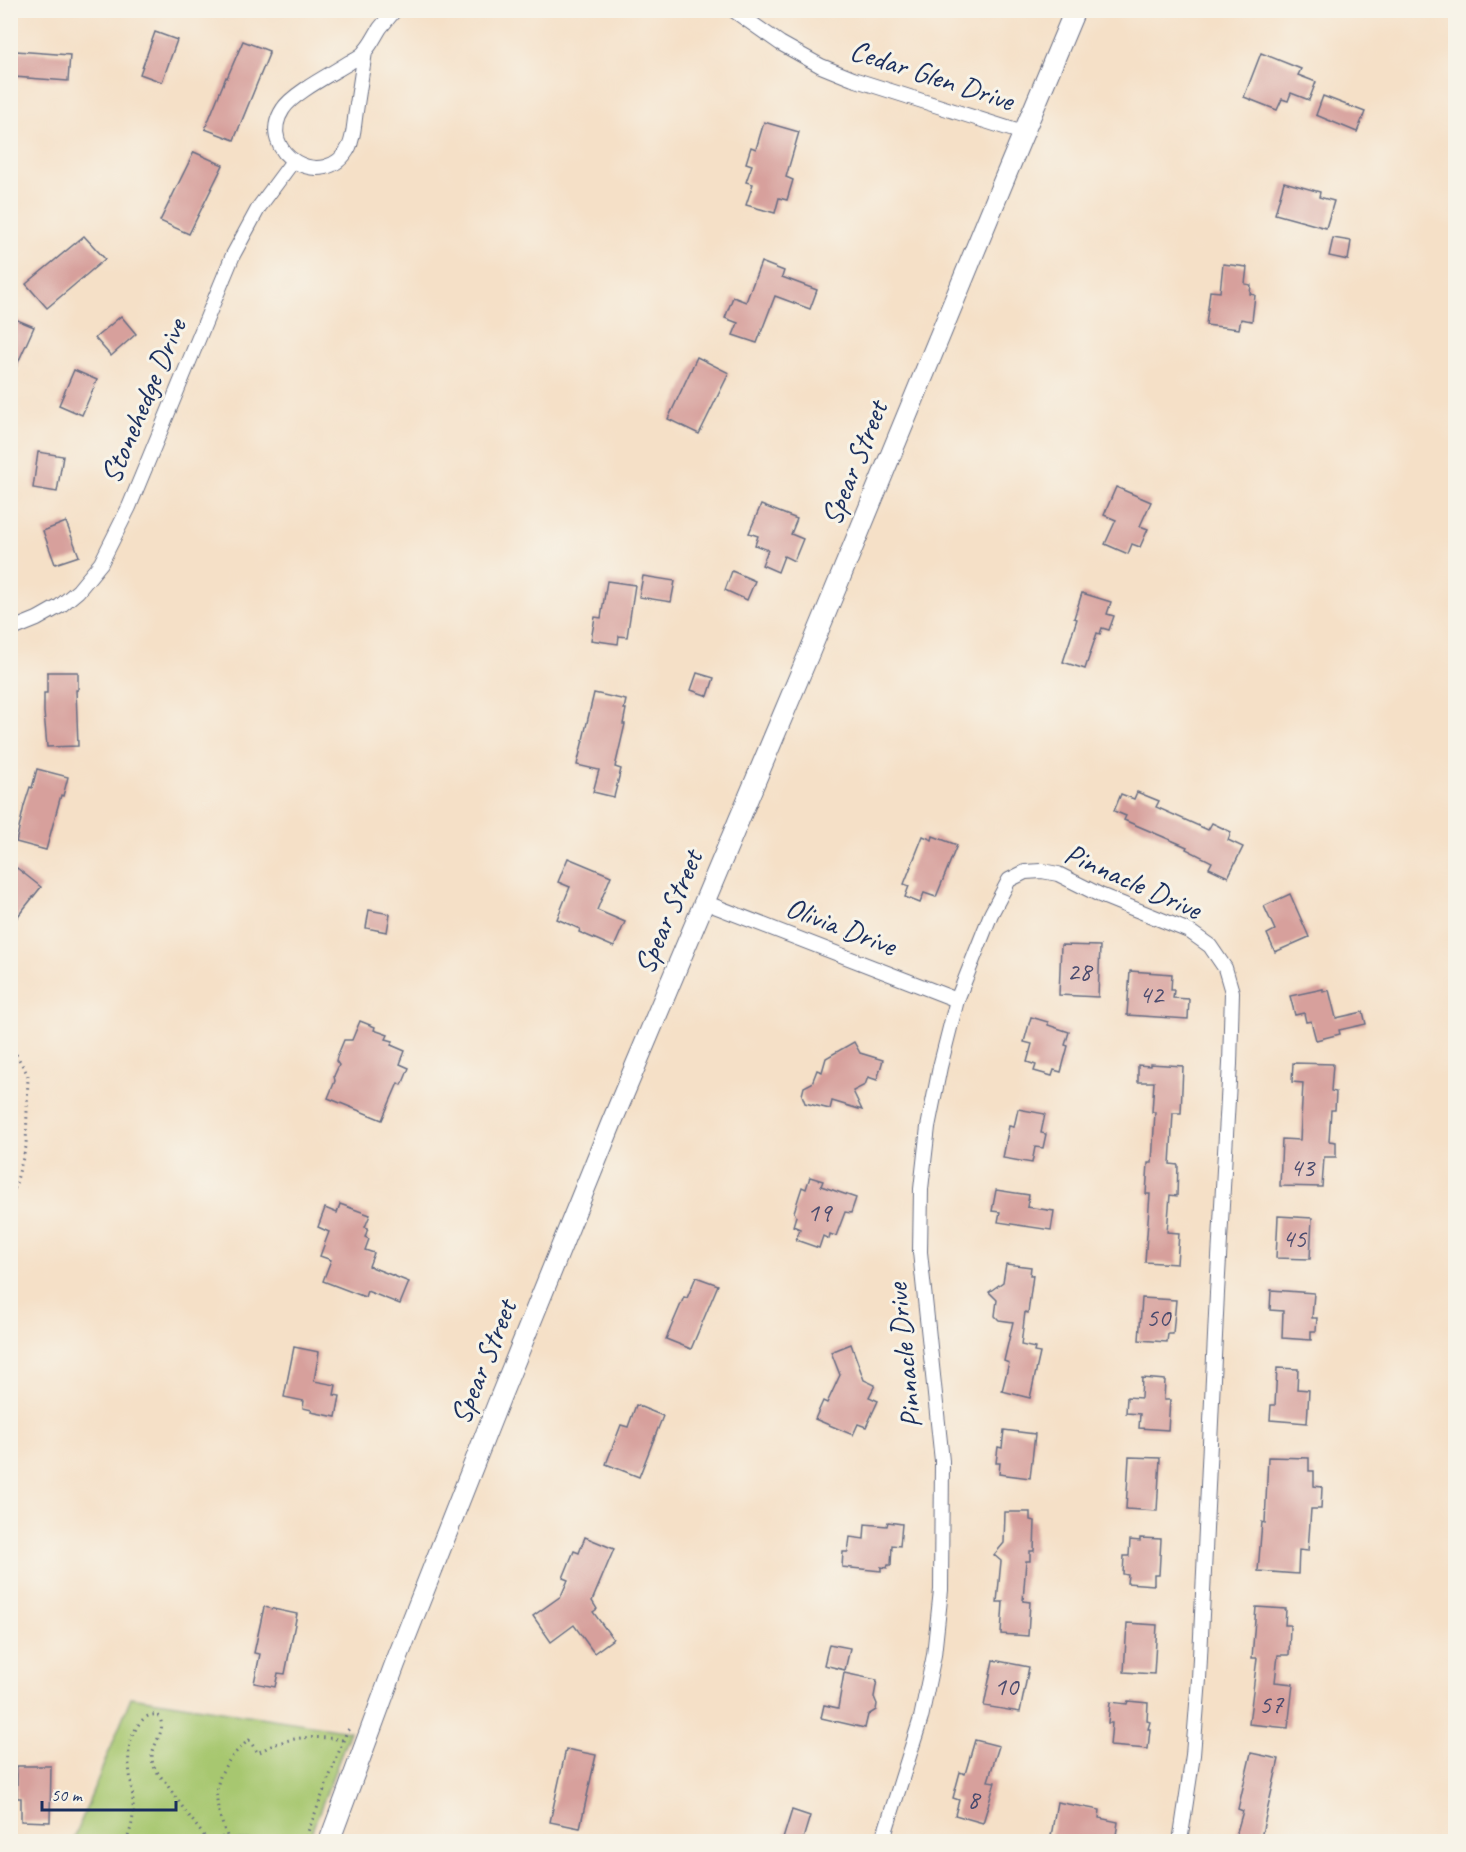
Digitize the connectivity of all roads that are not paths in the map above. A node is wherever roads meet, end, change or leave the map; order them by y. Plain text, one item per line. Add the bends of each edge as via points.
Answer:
1 (395, 10) edge
2 (733, 10) edge
3 (1075, 10) edge
4 (365, 52) junction
5 (1023, 133) junction
6 (293, 161) junction
7 (10, 630) edge
8 (705, 902) junction
9 (957, 1000) junction
10 (883, 1841) edge
11 (329, 1842) edge
12 (1180, 1842) edge

1 - 4 street
2 - 5 street, Cedar Glen Drive via 821,66
3 - 5 main road, Spear Street
4 - 6 street via 291,99 281,112 277,135 282,150
4 - 6 street via 352,138 345,153 333,164 317,168
5 - 8 main road, Spear Street
6 - 7 street, Stonehedge Drive via 260,207 233,255 129,507 101,563 60,606
8 - 9 street, Olivia Drive
8 - 11 main road, Spear Street via 500,1398
9 - 10 street, Pinnacle Drive via 928,1127 921,1192 920,1252 942,1461 941,1590 934,1656 921,1718
9 - 12 street, Pinnacle Drive via 1009,880 1025,872 1042,871 1058,874 1189,931 1210,946 1225,968 1232,992 1199,1679

